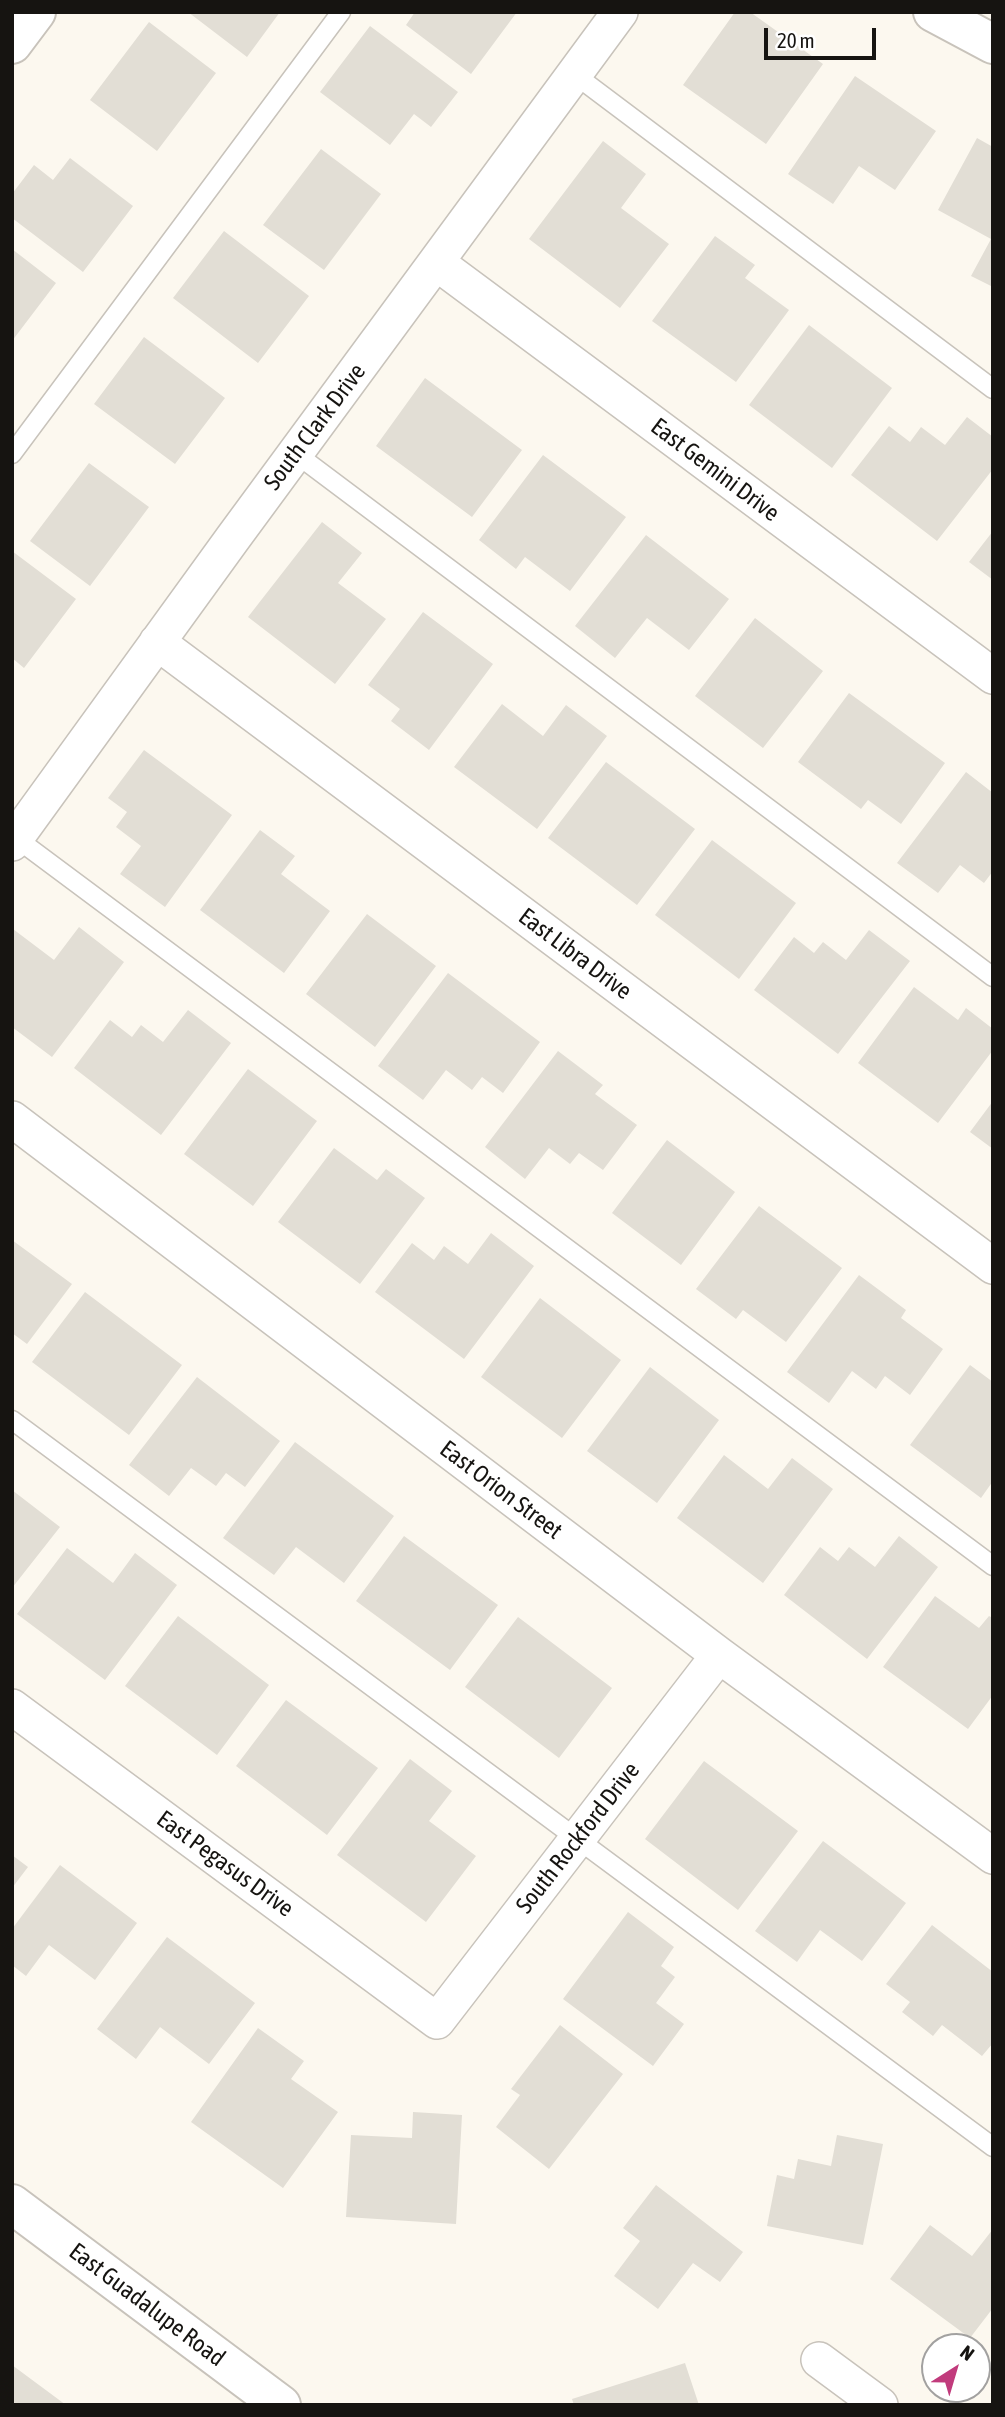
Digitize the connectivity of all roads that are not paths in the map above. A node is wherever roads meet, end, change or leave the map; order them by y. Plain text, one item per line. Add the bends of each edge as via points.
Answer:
1 (36, 12) edge
2 (341, 12) edge
3 (620, 12) edge
4 (933, 12) edge
5 (12, 44) edge
6 (993, 44) edge
7 (573, 74) junction
8 (437, 263) junction
9 (993, 389) edge
10 (295, 453) junction
11 (12, 454) edge
12 (157, 642) junction
13 (993, 676) edge
14 (14, 840) edge
15 (993, 977) edge
16 (12, 1119) edge
17 (993, 1266) edge
18 (12, 1420) edge
19 (993, 1566) edge
20 (719, 1655) junction
21 (12, 1707) edge
22 (578, 1839) junction
23 (993, 1856) edge
24 (437, 2021) joint
25 (993, 2147) edge
26 (12, 2204) edge
27 (820, 2360) dead end
28 (281, 2405) edge
29 (880, 2405) edge

1 - 5 main road
2 - 11 lane
3 - 7 street, South Clark Drive
4 - 6 main road
7 - 8 street, South Clark Drive
7 - 9 lane
8 - 10 street, South Clark Drive
8 - 13 street, East Gemini Drive
10 - 12 street, South Clark Drive
10 - 15 lane
12 - 14 street, South Clark Drive
12 - 17 street, East Libra Drive
14 - 19 lane
16 - 20 street, East Orion Street
18 - 22 lane
20 - 22 street, South Rockford Drive
20 - 23 street, East Orion Street
21 - 24 street, East Pegasus Drive
22 - 24 street, South Rockford Drive
22 - 25 lane
26 - 28 main road, East Guadalupe Road
27 - 29 street

